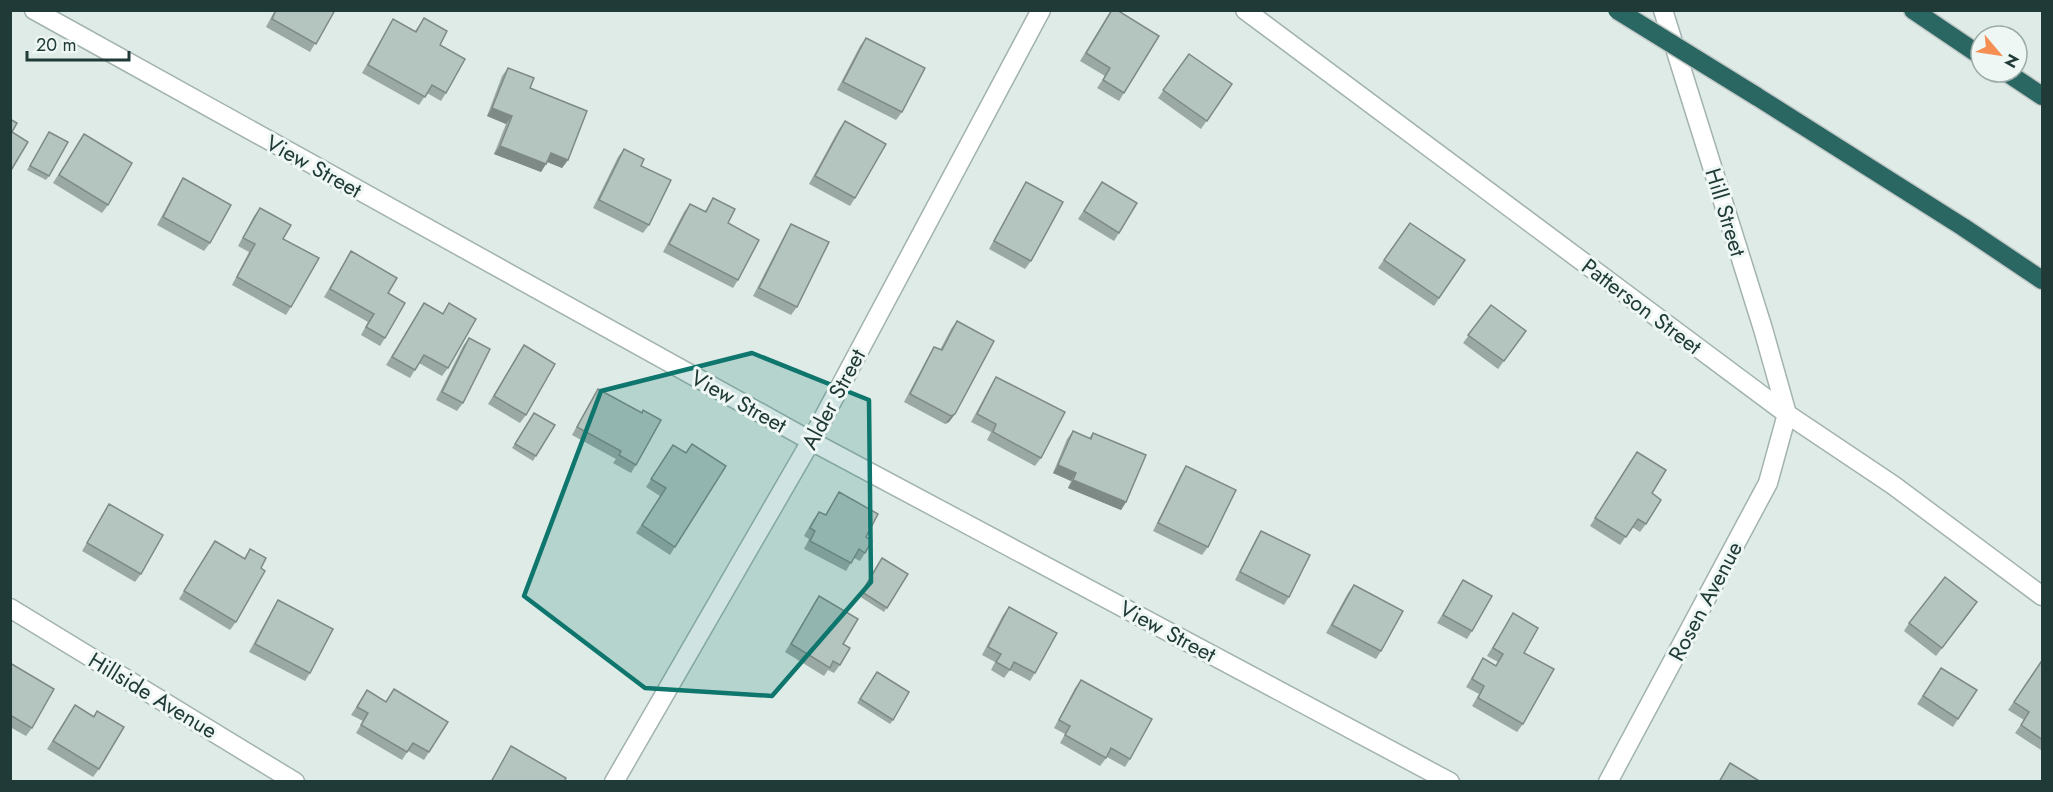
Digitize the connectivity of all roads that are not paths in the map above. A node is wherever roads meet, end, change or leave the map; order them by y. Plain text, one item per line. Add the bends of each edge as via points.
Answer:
1 (34, 10) edge
2 (1041, 10) edge
3 (1245, 10) edge
4 (1617, 10) edge
5 (1663, 10) edge
6 (1913, 10) edge
7 (1969, 48) edge
8 (2024, 84) edge
9 (2043, 96) edge
10 (2043, 280) edge
11 (1787, 414) junction
12 (811, 441) junction
13 (2043, 596) edge
14 (10, 608) edge
15 (295, 782) edge
16 (615, 782) edge
17 (1450, 782) edge
18 (1608, 782) edge

1 - 12 street, View Street
2 - 12 street, Alder Street
3 - 11 street, Patterson Street
4 - 10 highway, bridge
5 - 11 street, Hill Street
6 - 7 highway
8 - 9 highway
11 - 13 street, Patterson Street via 1893,485
11 - 18 street, Rosen Avenue via 1768,483
12 - 16 street, Alder Street
12 - 17 street, View Street
14 - 15 street, Hillside Avenue

